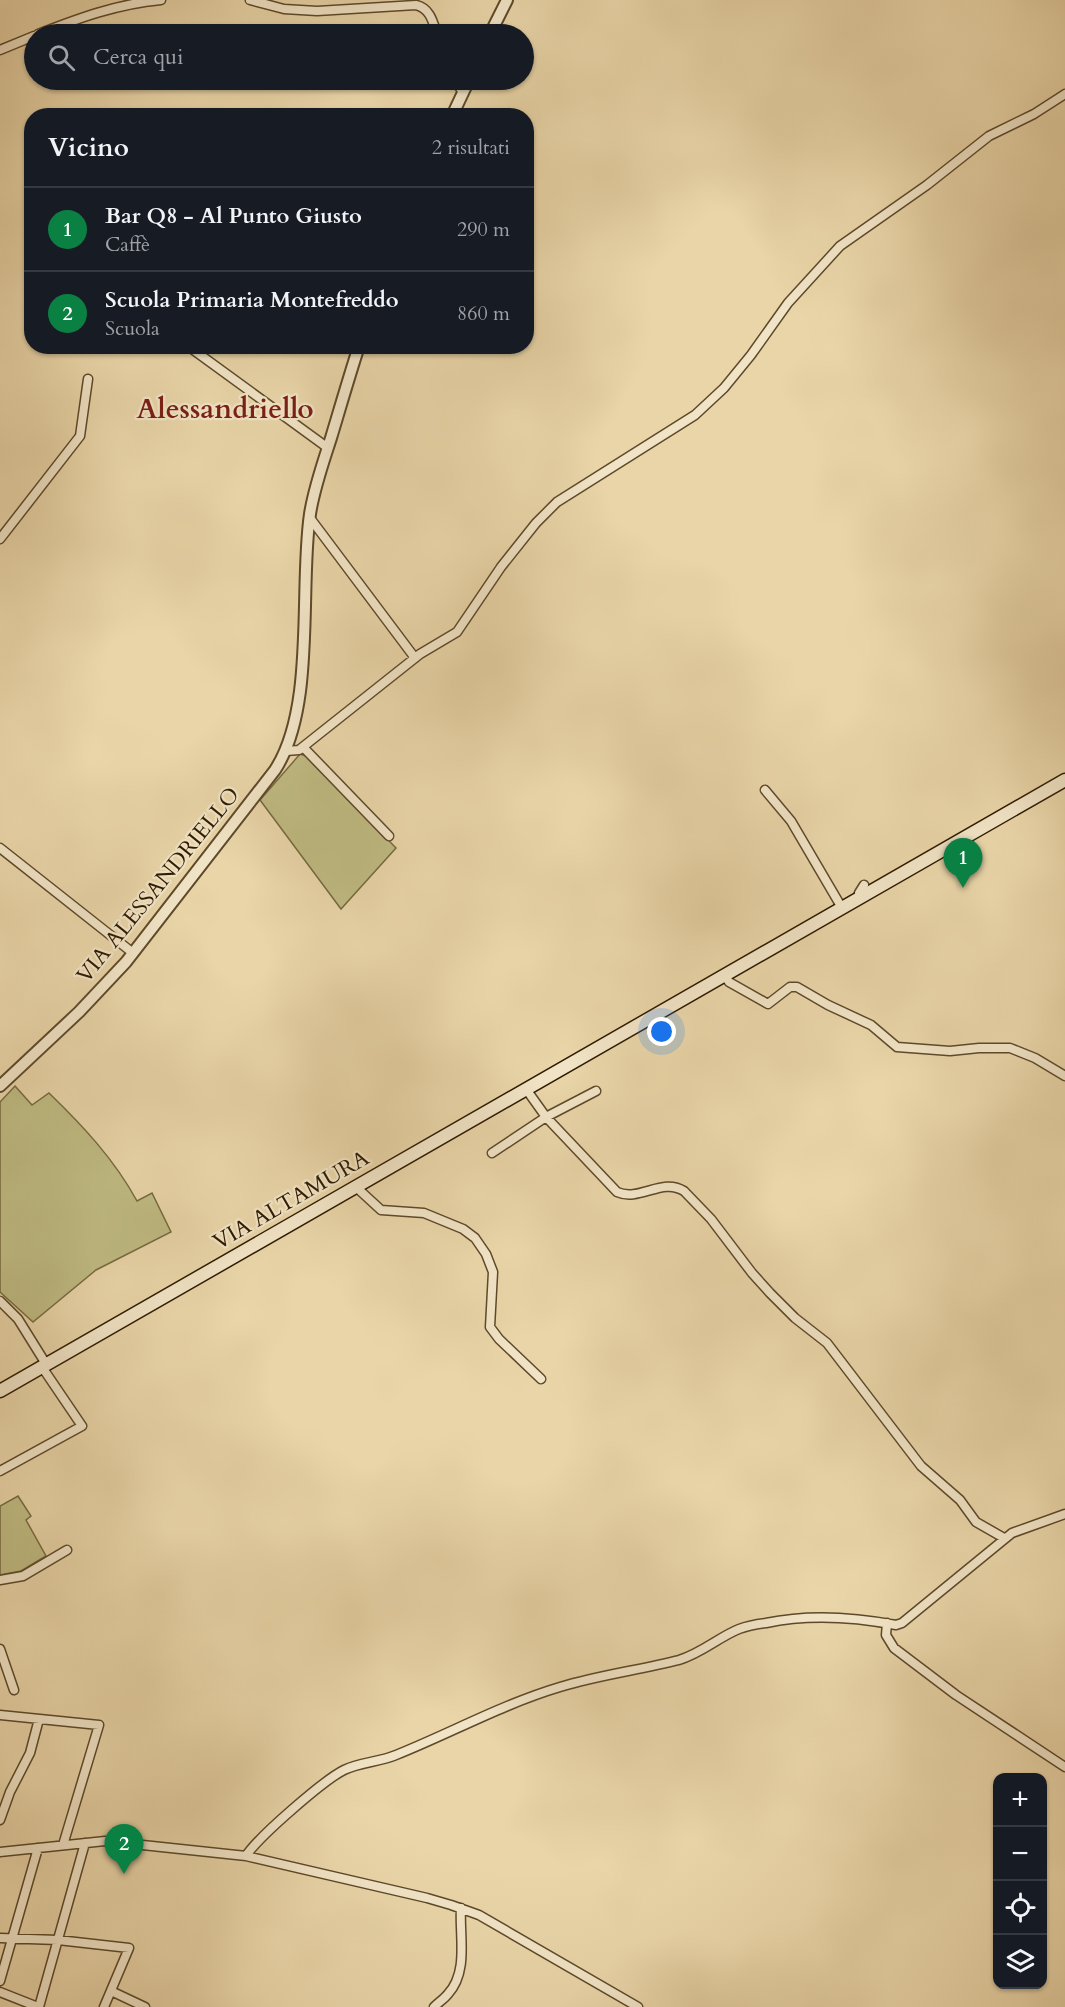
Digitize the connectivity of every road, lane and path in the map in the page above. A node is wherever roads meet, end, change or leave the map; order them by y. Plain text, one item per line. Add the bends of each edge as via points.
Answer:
1 (161, 0) edge
2 (250, 0) edge
3 (507, 0) edge
4 (65, 24) edge
5 (433, 24) edge
6 (495, 24) edge
7 (24, 40) edge
8 (0, 50) edge
9 (463, 92) edge
10 (1065, 94) edge
11 (456, 108) edge
12 (199, 354) edge
13 (357, 354) edge
14 (88, 379) dead end
15 (328, 448) junction
16 (310, 518) junction
17 (0, 539) edge
18 (415, 658) junction
19 (303, 747) junction
20 (286, 751) junction
21 (1065, 780) edge
22 (765, 790) dead end
23 (389, 836) dead end
24 (0, 848) edge
25 (842, 908) junction
26 (133, 952) junction
27 (724, 975) junction
28 (1065, 1076) edge
29 (0, 1086) edge
30 (526, 1089) junction
31 (596, 1091) dead end
32 (546, 1117) junction
33 (492, 1153) dead end
34 (356, 1187) junction
35 (0, 1301) edge
36 (44, 1366) junction
37 (542, 1378) dead end
38 (0, 1391) edge
39 (0, 1471) edge
40 (1065, 1514) edge
41 (1004, 1538) junction
42 (67, 1550) dead end
43 (0, 1580) edge
44 (887, 1623) junction
45 (0, 1649) edge
46 (14, 1690) dead end
47 (0, 1715) edge
48 (39, 1719) junction
49 (1065, 1767) edge
50 (0, 1820) edge
51 (85, 1843) junction
52 (63, 1845) junction
53 (38, 1848) junction
54 (0, 1852) edge
55 (246, 1856) junction
56 (461, 1908) junction
57 (0, 1938) edge
58 (13, 1938) junction
59 (58, 1940) junction
60 (0, 1981) edge
61 (111, 1991) junction
62 (0, 1992) edge
63 (38, 2007) edge
64 (104, 2007) edge
65 (145, 2007) edge
66 (434, 2007) edge
67 (638, 2007) edge

1 - 4 street via 104,9
2 - 5 street via 284,9 317,11 416,5 428,13
3 - 6 street
7 - 8 street
9 - 11 street
10 - 18 street via 989,136 840,246 788,303 714,398 695,415 550,507 501,567 462,626
12 - 15 street
13 - 15 street, VIA ALESSANDRIELLO
14 - 17 street via 80,436
15 - 16 street, VIA ALESSANDRIELLO
16 - 18 street
16 - 20 street, VIA ALESSANDRIELLO via 302,665
18 - 19 street
19 - 20 street
19 - 23 street
20 - 26 street, VIA ALESSANDRIELLO
21 - 25 main road, VIA ALTAMURA via 862,891
22 - 25 street via 791,821
24 - 26 street
25 - 27 main road, VIA ALTAMURA
26 - 29 street, VIA ALESSANDRIELLO via 95,996
27 - 28 street via 729,982 768,1004 790,987 804,989 871,1026 897,1047 950,1051 1010,1048
27 - 30 main road, VIA ALTAMURA
30 - 32 street
30 - 34 main road, VIA ALTAMURA
31 - 32 street
32 - 33 street
32 - 41 street via 617,1192 632,1196 666,1186 684,1191 770,1293 827,1343 921,1467 960,1500 976,1522
34 - 36 main road, VIA ALTAMURA
34 - 37 street via 381,1210 424,1214 463,1229 475,1238 493,1272 490,1328
35 - 36 street via 18,1319
36 - 38 main road, VIA ALTAMURA
36 - 39 street via 82,1426
40 - 41 street
41 - 44 street via 911,1617 896,1625
42 - 43 street via 23,1576
44 - 49 street via 886,1635 894,1648 956,1695
44 - 55 street via 848,1618 768,1622 739,1629 681,1659 559,1687 394,1756 345,1769 251,1847
45 - 46 street
47 - 48 street
48 - 50 street via 30,1753
48 - 52 street via 99,1725
51 - 52 street
51 - 55 street via 105,1841
51 - 59 street
52 - 53 street
53 - 54 street
53 - 58 street
55 - 56 street
56 - 66 street via 462,1958 454,1985
56 - 67 street
57 - 58 street
58 - 59 street
58 - 60 street
59 - 61 street via 129,1947
59 - 63 street
61 - 64 street
61 - 65 street
62 - 63 street

